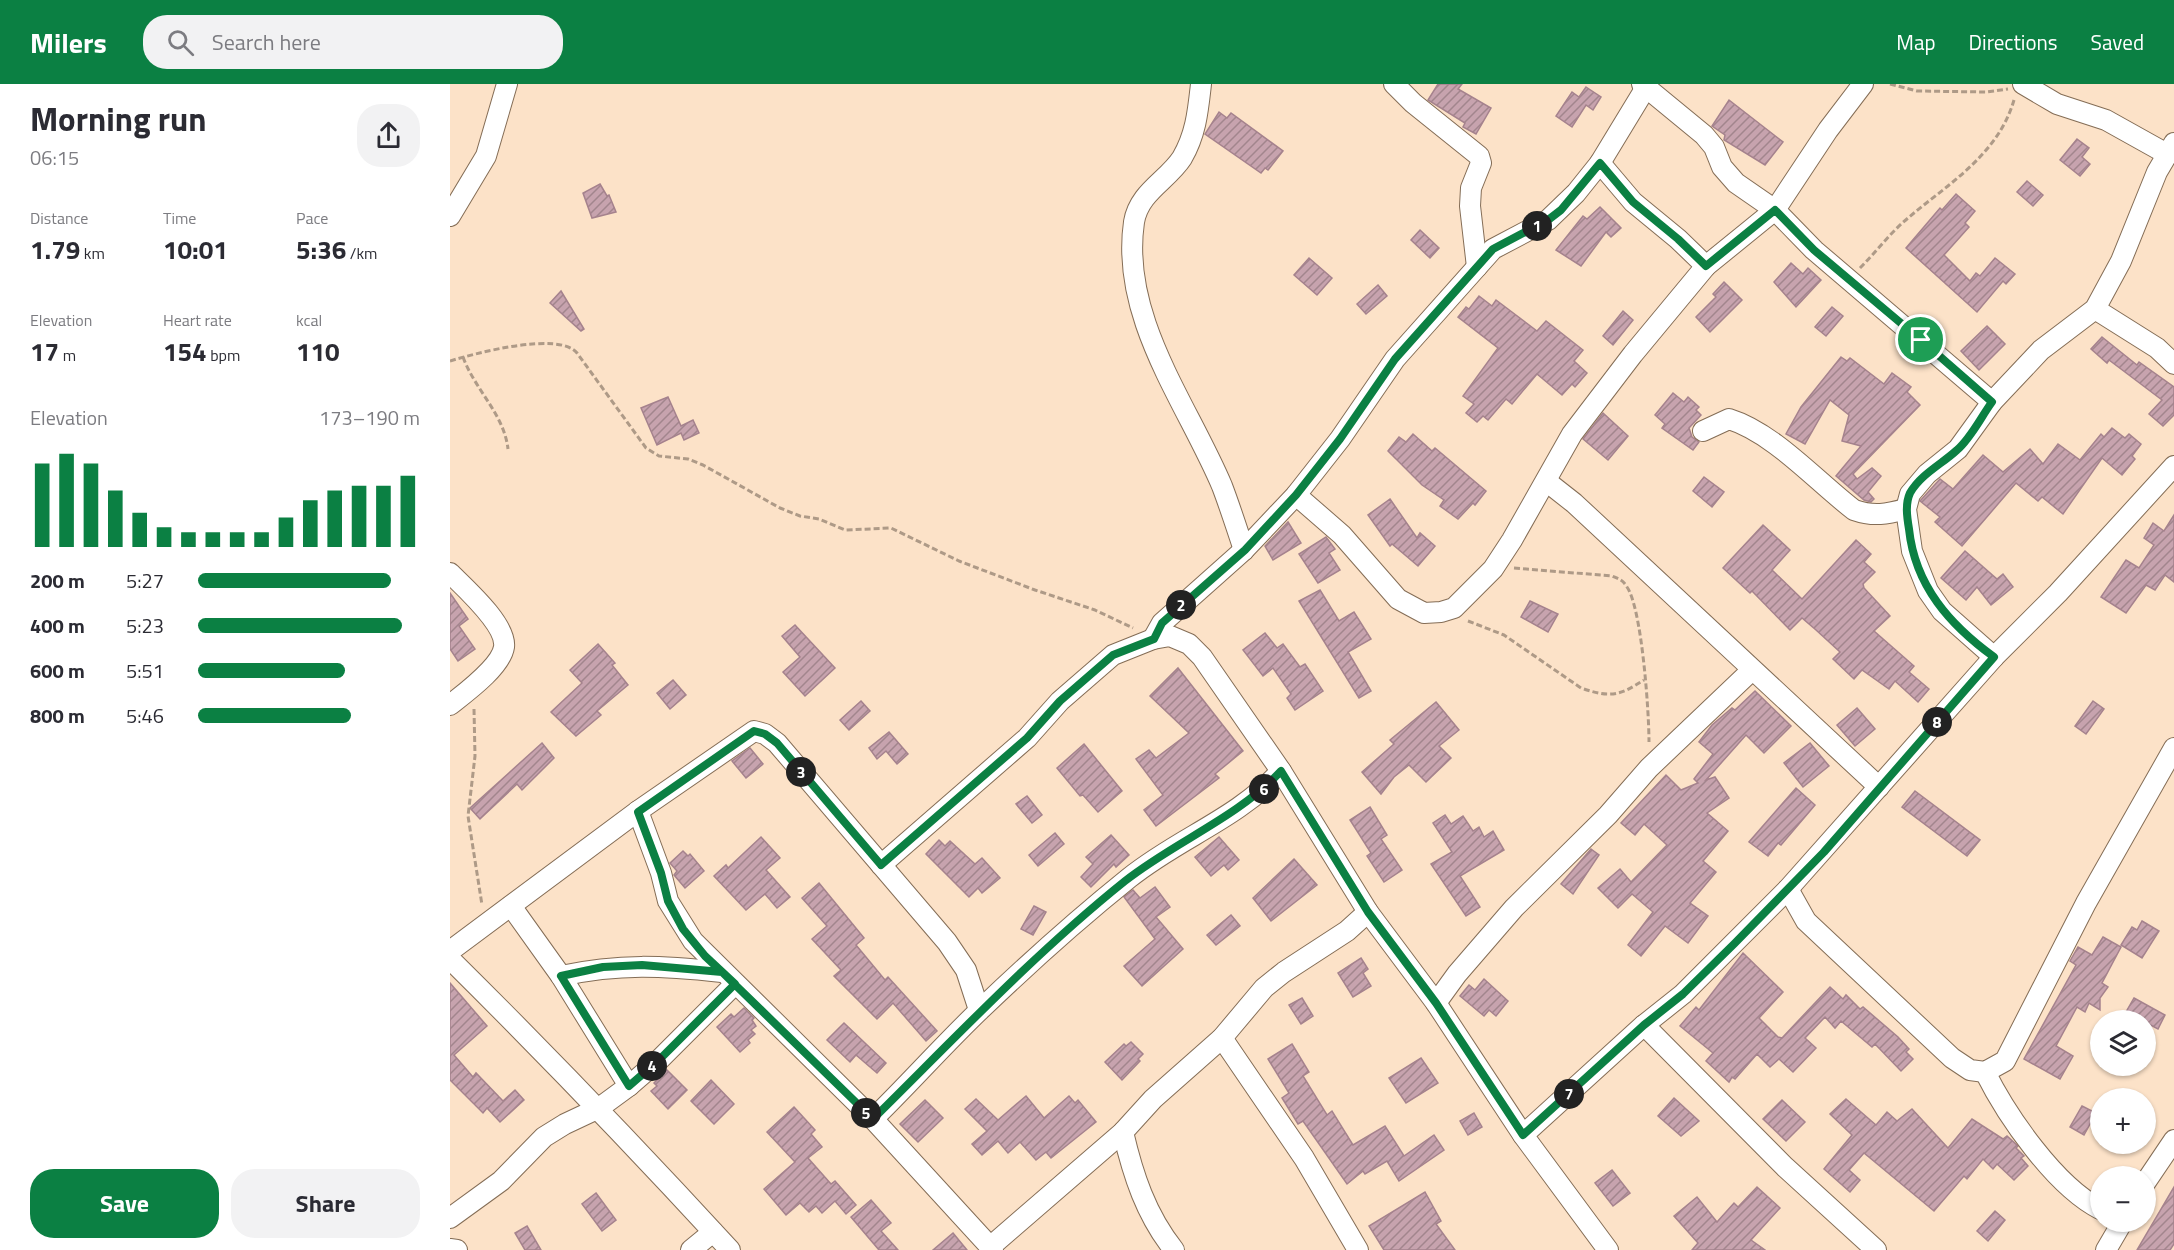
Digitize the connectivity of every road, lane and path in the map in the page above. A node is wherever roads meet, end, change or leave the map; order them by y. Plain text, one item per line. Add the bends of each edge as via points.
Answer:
1 (507, 84) edge
2 (1201, 84) edge
3 (1394, 84) edge
4 (1863, 84) edge
5 (1890, 84) edge
6 (1645, 85) edge
7 (2023, 86) edge
8 (2170, 149) edge
9 (1600, 163) junction
10 (1775, 210) junction
11 (450, 216) edge
12 (1706, 266) junction
13 (1477, 267) junction
14 (1848, 279) junction
15 (2095, 309) junction
16 (463, 357) junction
17 (450, 361) edge
18 (2174, 364) edge
19 (1992, 402) junction
20 (1704, 431) dead end
21 (508, 448) dead end
22 (2174, 466) edge
23 (1546, 481) junction
24 (1296, 495) junction
25 (1906, 508) junction
26 (1245, 550) junction
27 (1493, 569) junction
28 (450, 573) edge
29 (1441, 612) junction
30 (1154, 639) junction
31 (1994, 657) junction
32 (1752, 670) junction
33 (1645, 680) junction
34 (474, 686) junction
35 (450, 705) edge
36 (2174, 748) edge
37 (1649, 768) junction
38 (1281, 771) junction
39 (1879, 788) junction
40 (638, 812) junction
41 (881, 865) junction
42 (1788, 889) junction
43 (511, 906) junction
44 (1368, 912) junction
45 (486, 924) junction
46 (450, 951) edge
47 (450, 959) edge
48 (561, 976) junction
49 (729, 978) junction
50 (1436, 1003) junction
51 (980, 1010) junction
52 (1644, 1025) junction
53 (1222, 1038) junction
54 (1985, 1071) junction
55 (629, 1086) junction
56 (599, 1108) junction
57 (873, 1119) junction
58 (1123, 1132) junction
59 (1523, 1135) junction
60 (2174, 1140) edge
61 (2156, 1167) edge
62 (2090, 1203) edge
63 (450, 1218) edge
64 (713, 1232) junction
65 (2117, 1232) edge
66 (992, 1248) edge
67 (450, 1249) edge
68 (457, 1250) edge
69 (691, 1250) edge
70 (730, 1250) edge
71 (1174, 1250) edge
72 (1358, 1250) edge
73 (1608, 1250) edge
74 (1876, 1250) edge
75 (2106, 1250) edge

1 - 11 street via 486,156
2 - 26 street via 1198,119 1181,159 1137,209 1133,244 1135,280 1160,359 1221,485
3 - 13 street via 1479,156 1481,163 1471,189 1470,206
4 - 10 street
5 - 7 path via 1917,92 1986,92
6 - 9 street
6 - 10 street via 1704,135 1736,183
7 - 8 street via 2057,104 2106,120
7 - 14 path via 1992,144 1966,171 1907,218
8 - 15 street via 2121,261
9 - 12 street via 1633,202
9 - 13 street via 1561,210 1493,249
10 - 12 street
10 - 14 street
12 - 23 street via 1672,303 1597,400 1572,434
13 - 24 street via 1395,359
14 - 19 street
15 - 18 street via 2157,348
15 - 19 street via 2041,350
16 - 17 path
16 - 21 path via 475,386 504,428
16 - 30 path via 515,346 567,344 578,353 652,453 703,465 800,516 845,530 875,527 901,531 935,550 1095,610
19 - 25 street via 1958,449 1918,484
20 - 25 street via 1729,419 1743,423 1775,444 1854,510 1882,515
22 - 31 street
23 - 27 street
23 - 32 street
24 - 26 street
24 - 29 street via 1342,535 1398,599 1424,613
25 - 31 street via 1912,551 1928,591 1949,618
26 - 30 street via 1162,623
27 - 29 street via 1454,608
27 - 33 path via 1584,572 1621,579 1631,594
28 - 34 street via 499,627 504,647 496,664
29 - 33 path via 1493,630 1574,684 1596,693 1620,695
30 - 38 street via 1170,636 1189,644 1202,657
30 - 41 street via 1113,655 1060,701 1027,738
31 - 39 street
32 - 37 street
32 - 39 street
33 - 37 path
34 - 35 street
34 - 45 path via 475,756 468,816
36 - 54 street via 2086,903 2005,1061
37 - 50 street via 1608,815 1514,908
38 - 44 street
38 - 51 street via 1241,808 1142,867
39 - 42 street
40 - 41 street via 754,731 777,743
40 - 43 street
40 - 49 street via 668,901 683,929
41 - 51 street via 947,942 966,970
42 - 52 street via 1683,994
42 - 54 street via 1806,921 1874,986 1952,1058 1970,1070
43 - 45 street
43 - 48 street
44 - 50 street
44 - 53 street via 1347,931 1284,972 1258,995
45 - 46 street
47 - 56 street
48 - 49 street via 603,967 642,965
48 - 55 street
49 - 55 street via 659,1060
49 - 57 street
50 - 59 street
51 - 57 street
52 - 59 street
52 - 74 street via 1785,1167
53 - 58 street
53 - 72 street via 1304,1158
54 - 62 street via 2015,1120 2060,1179
55 - 56 street
56 - 63 street via 544,1137 501,1181
56 - 64 street
57 - 66 street
58 - 66 street
58 - 71 street via 1139,1191
59 - 73 street
60 - 61 street
64 - 69 street
64 - 70 street
65 - 75 street
67 - 68 street

